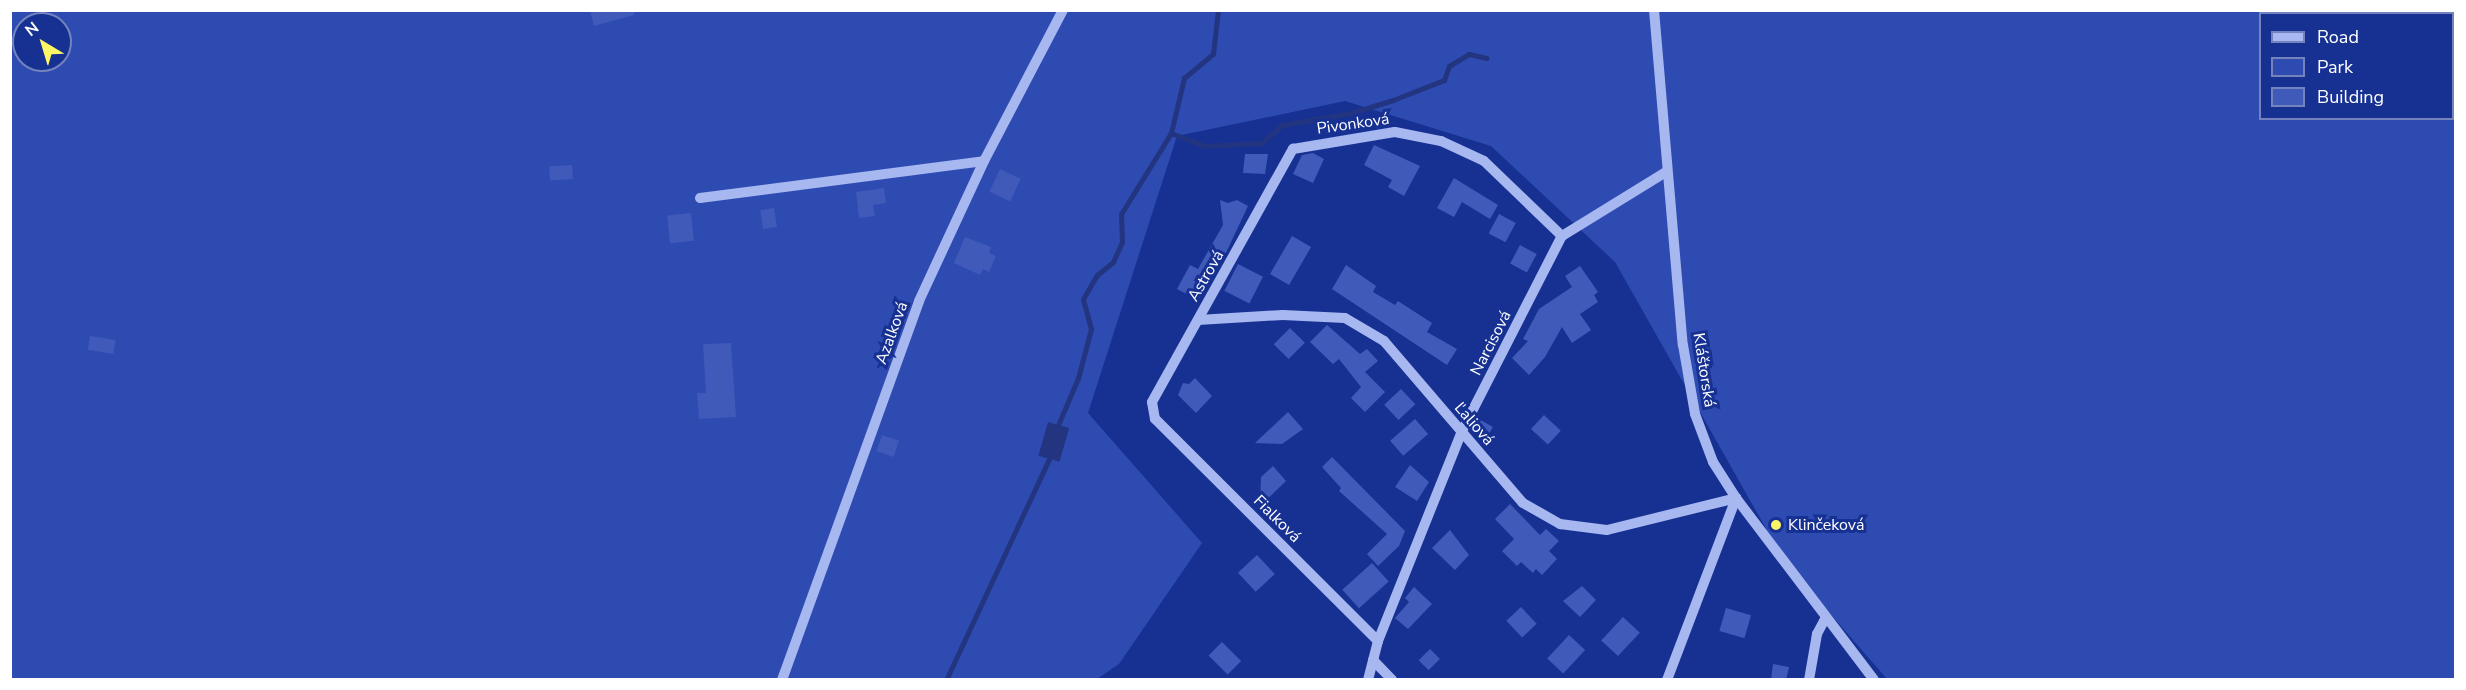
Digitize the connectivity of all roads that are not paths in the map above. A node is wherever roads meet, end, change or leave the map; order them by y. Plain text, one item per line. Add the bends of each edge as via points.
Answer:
1 (1063, 10) edge
2 (1654, 10) edge
3 (1293, 149) joint
4 (984, 161) junction
5 (1666, 172) junction
6 (700, 198) dead end
7 (1563, 236) junction
8 (1198, 320) junction
9 (1155, 419) joint
10 (1461, 433) junction
11 (1736, 498) junction
12 (1825, 619) junction
13 (1378, 641) junction
14 (1373, 660) junction
15 (782, 680) edge
16 (1368, 680) edge
17 (1392, 680) edge
18 (1667, 680) edge
19 (1809, 680) edge
20 (1874, 680) edge

1 - 4 street, Azalková
2 - 5 street, Kláštorská
3 - 7 street, Pivonková via 1395,132 1441,141 1484,161
3 - 8 street, Astrová
4 - 6 street
4 - 15 street, Azalková via 919,301
5 - 7 street
5 - 11 street, Kláštorská via 1686,365 1695,414 1713,462
7 - 10 street, Narcisová
8 - 9 street, Astrová via 1152,402
8 - 10 street, Ľaliová via 1283,315 1345,318 1384,342
9 - 13 street, Fialková
10 - 11 street, Ľaliová via 1523,503 1560,524 1607,530
10 - 13 street, Narcisová
11 - 12 street, Kláštorská
11 - 18 street
12 - 19 street via 1817,634
12 - 20 street, Kláštorská
13 - 14 street, Narcisová
14 - 16 street, Narcisová
14 - 17 street

